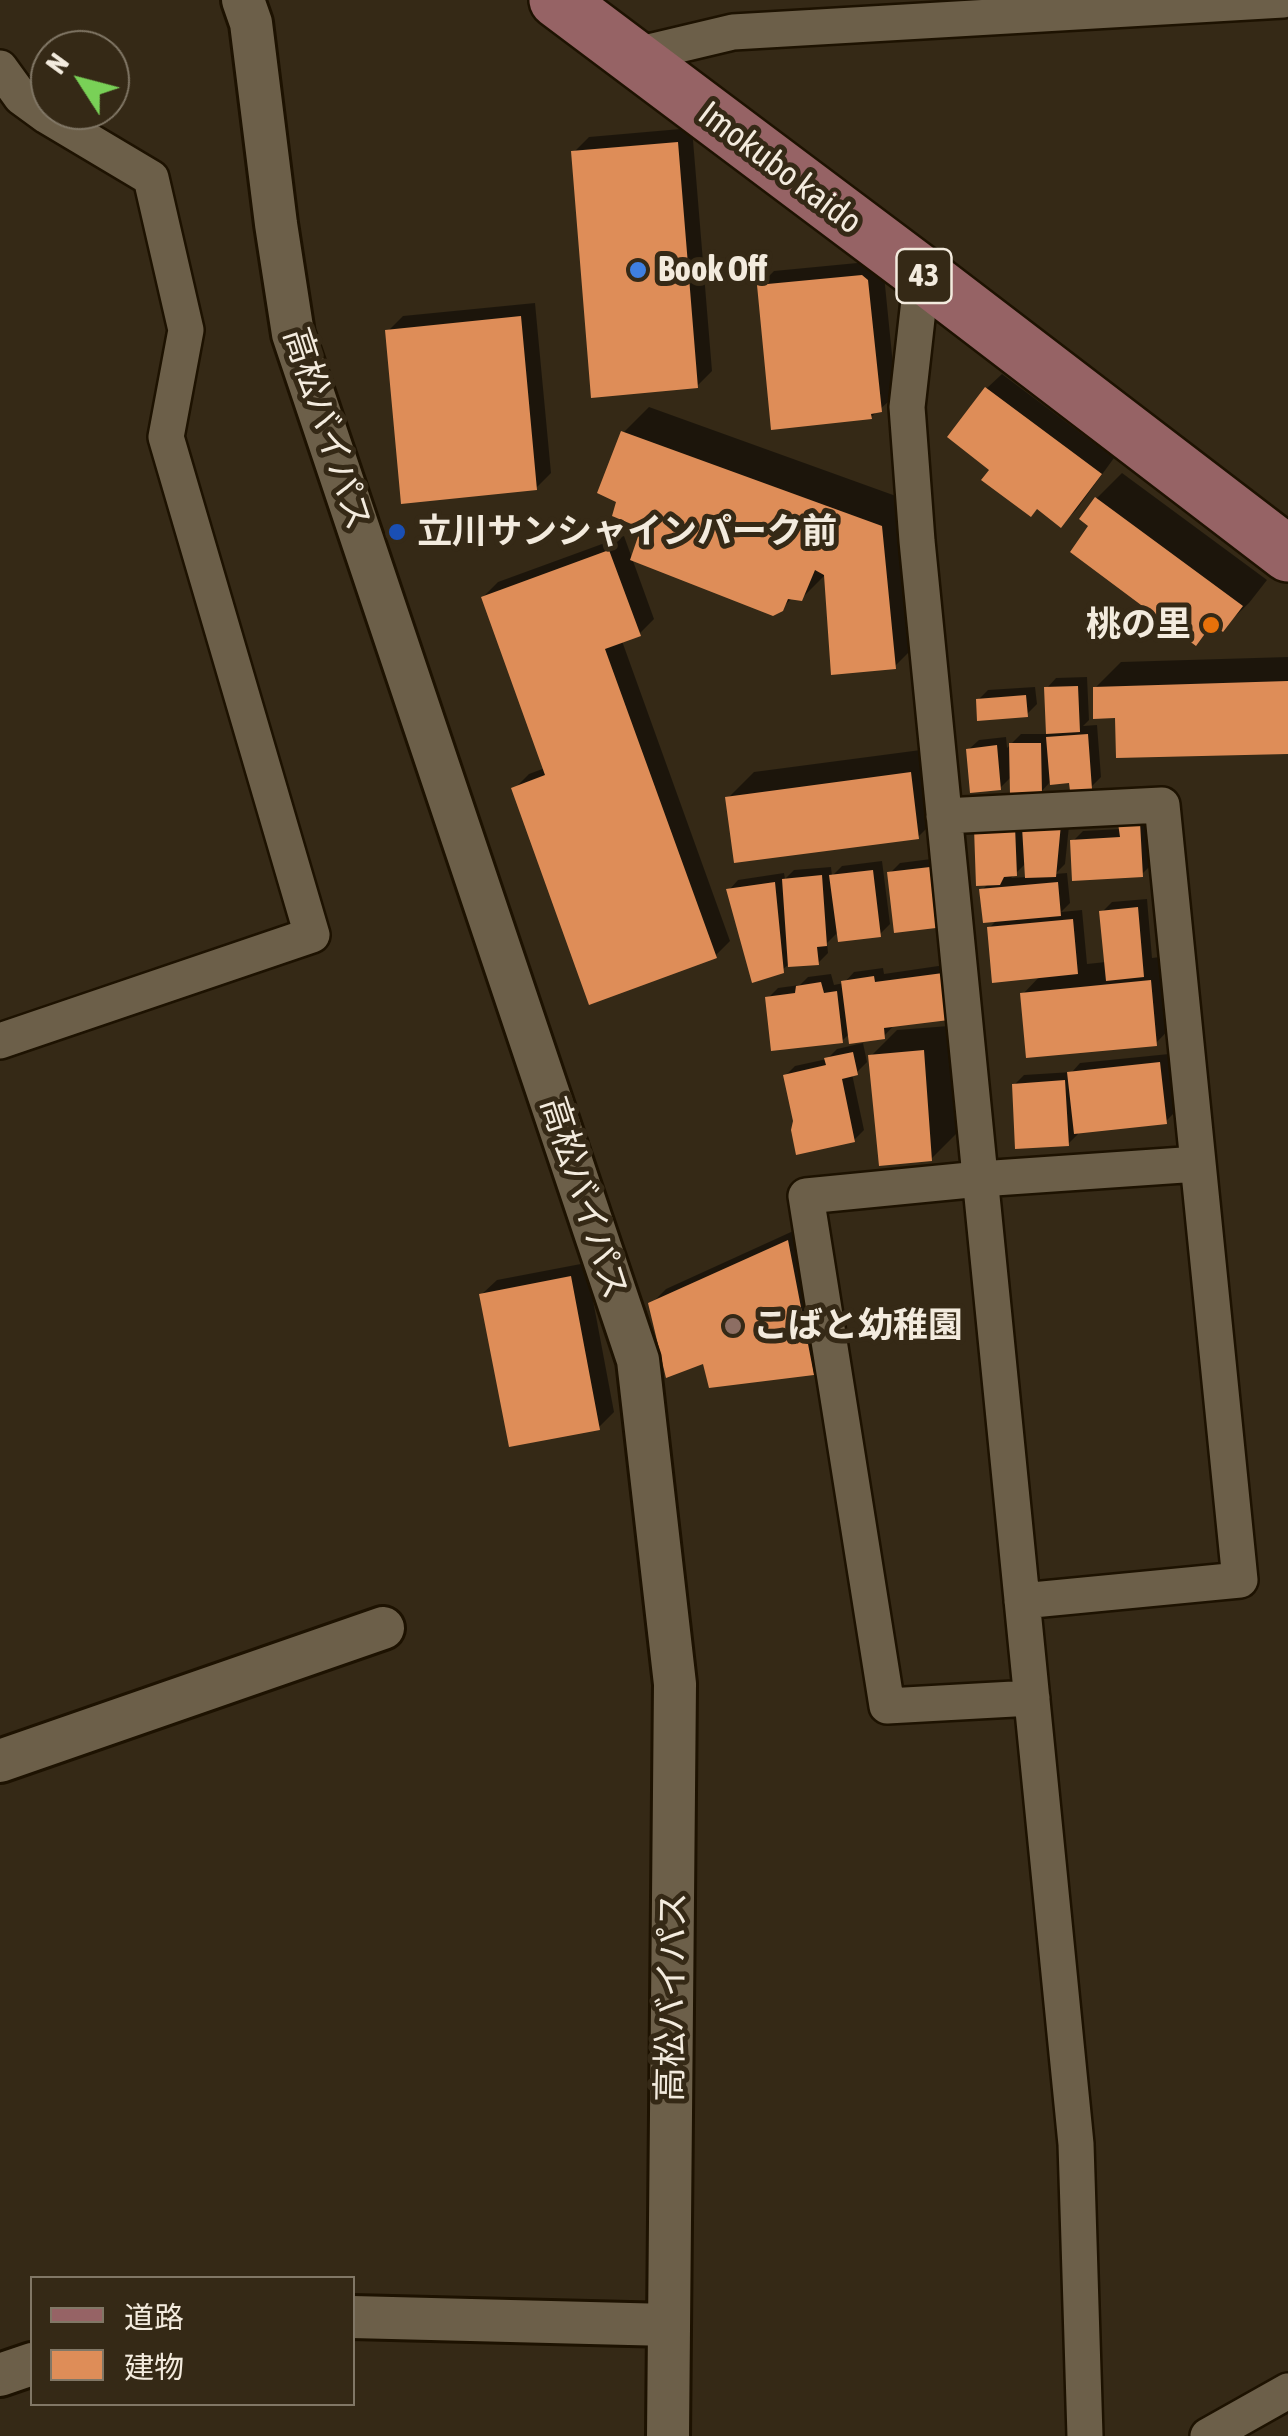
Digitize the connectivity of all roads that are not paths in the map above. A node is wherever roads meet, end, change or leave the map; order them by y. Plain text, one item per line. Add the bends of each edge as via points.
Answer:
1 (244, 0) edge
2 (557, 0) edge
3 (757, 0) edge
4 (1283, 0) edge
5 (1015, 8) edge
6 (733, 32) junction
7 (632, 56) junction
8 (0, 68) edge
9 (922, 274) junction
10 (1288, 554) edge
11 (944, 816) junction
12 (0, 1041) edge
13 (1198, 1164) junction
14 (980, 1179) junction
15 (1022, 1601) junction
16 (384, 1628) dead end
17 (1032, 1698) junction
18 (0, 1761) edge
19 (355, 2317) edge
20 (669, 2325) junction
21 (30, 2365) edge
22 (0, 2375) edge
23 (1288, 2391) edge
24 (668, 2436) edge
25 (1084, 2436) edge
26 (1208, 2436) edge

1 - 20 street, 高松バイパス via 293,334 638,1360 676,1684
2 - 7 main road, Imokubo kaido / 43
3 - 6 street
4 - 5 street
5 - 6 street
6 - 7 street
7 - 9 main road, Imokubo kaido / 43
8 - 12 street via 47,116 151,178 186,330 166,437 312,934
9 - 10 main road, Imokubo kaido / 43
9 - 11 street via 907,407
11 - 13 street via 1162,805
11 - 14 street
13 - 14 street
13 - 15 street via 1240,1580
14 - 15 street
14 - 17 street via 806,1196 887,1706
15 - 17 street
16 - 18 street
17 - 25 street via 1076,2144
19 - 20 street
20 - 24 street, 高松バイパス
21 - 22 street
23 - 26 street

